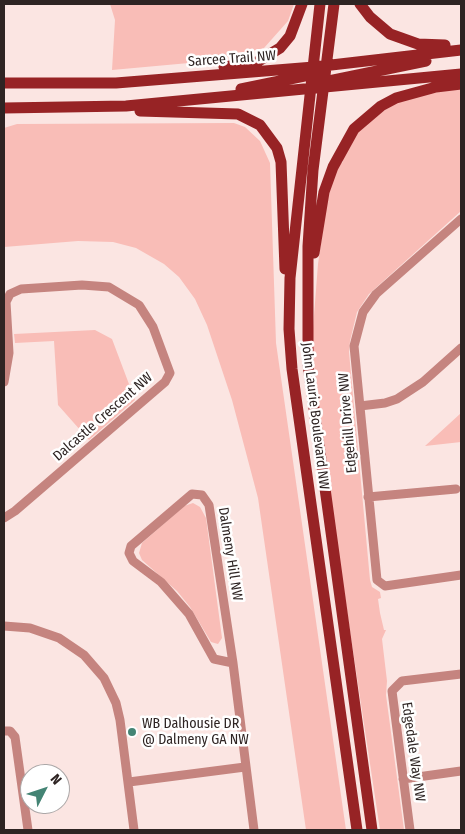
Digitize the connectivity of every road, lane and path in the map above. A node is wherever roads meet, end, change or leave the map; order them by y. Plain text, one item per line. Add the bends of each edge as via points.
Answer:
1 (302, 4) edge
2 (320, 4) edge
3 (334, 4) edge
4 (360, 4) edge
5 (461, 44) edge
6 (461, 51) edge
7 (326, 65) junction
8 (314, 71) junction
9 (461, 74) edge
10 (4, 83) edge
11 (116, 83) junction
12 (461, 84) edge
13 (324, 85) junction
14 (311, 90) junction
15 (221, 96) junction
16 (126, 106) junction
17 (4, 108) edge
18 (461, 218) edge
19 (307, 293) junction
20 (289, 294) junction
21 (461, 348) edge
22 (4, 382) edge
23 (360, 406) junction
24 (456, 489) dead end
25 (368, 496) junction
26 (4, 518) edge
27 (461, 575) edge
28 (4, 626) edge
29 (233, 663) junction
30 (461, 674) edge
31 (4, 731) edge
32 (245, 768) junction
33 (461, 771) edge
34 (403, 780) junction
35 (129, 782) junction
36 (28, 830) edge
37 (134, 830) edge
38 (254, 830) edge
39 (357, 830) edge
40 (372, 830) edge
41 (410, 830) edge

1 - 11 main road via 290,36 280,48 257,62 142,76
2 - 8 main road, John Laurie Boulevard NW
3 - 7 main road, John Laurie Boulevard NW
4 - 5 main road via 380,28 401,39 432,46
6 - 7 main road
6 - 13 main road via 451,57
7 - 8 main road via 322,72
7 - 13 main road, John Laurie Boulevard NW
8 - 11 main road, Sarcee Trail NW
8 - 14 main road, John Laurie Boulevard NW
8 - 15 main road via 233,90
9 - 13 main road
10 - 11 main road, Sarcee Trail NW
12 - 19 main road via 396,98 381,106 351,134 333,166 324,192
13 - 14 main road via 315,84
13 - 19 main road, John Laurie Boulevard NW via 313,170
14 - 15 main road
14 - 20 main road, John Laurie Boulevard NW
15 - 16 main road
16 - 17 main road
16 - 20 main road via 138,111 238,114 260,125 270,135 277,148 283,178 285,280
18 - 23 street, Edgehill Drive NW via 383,287 364,312 354,346
19 - 40 main road, John Laurie Boulevard NW via 308,365
20 - 39 main road, John Laurie Boulevard NW via 292,369
21 - 23 street via 402,396 385,403
22 - 26 street, Dalcastle Crescent NW via 9,353 6,302 10,294 18,290 82,285 109,287 139,305 153,327 170,373 158,388
23 - 25 street, Edgehill Drive NW
24 - 25 street
25 - 27 street, Edgehill Drive NW via 376,577 381,585
28 - 35 street via 30,628 59,638 98,670 109,686 118,711
29 - 29 street, Dalmeny Hill NW via 209,505 202,495 195,493 131,546 130,556 173,594 189,614 214,659
29 - 32 street, Dalmeny Hill NW
30 - 34 street, Edgedale Way NW via 402,682 392,691
31 - 36 street via 10,731 16,737
32 - 35 street
32 - 38 street, Dalmeny Hill NW
33 - 34 street
34 - 41 street, Edgedale Way NW
35 - 37 street

